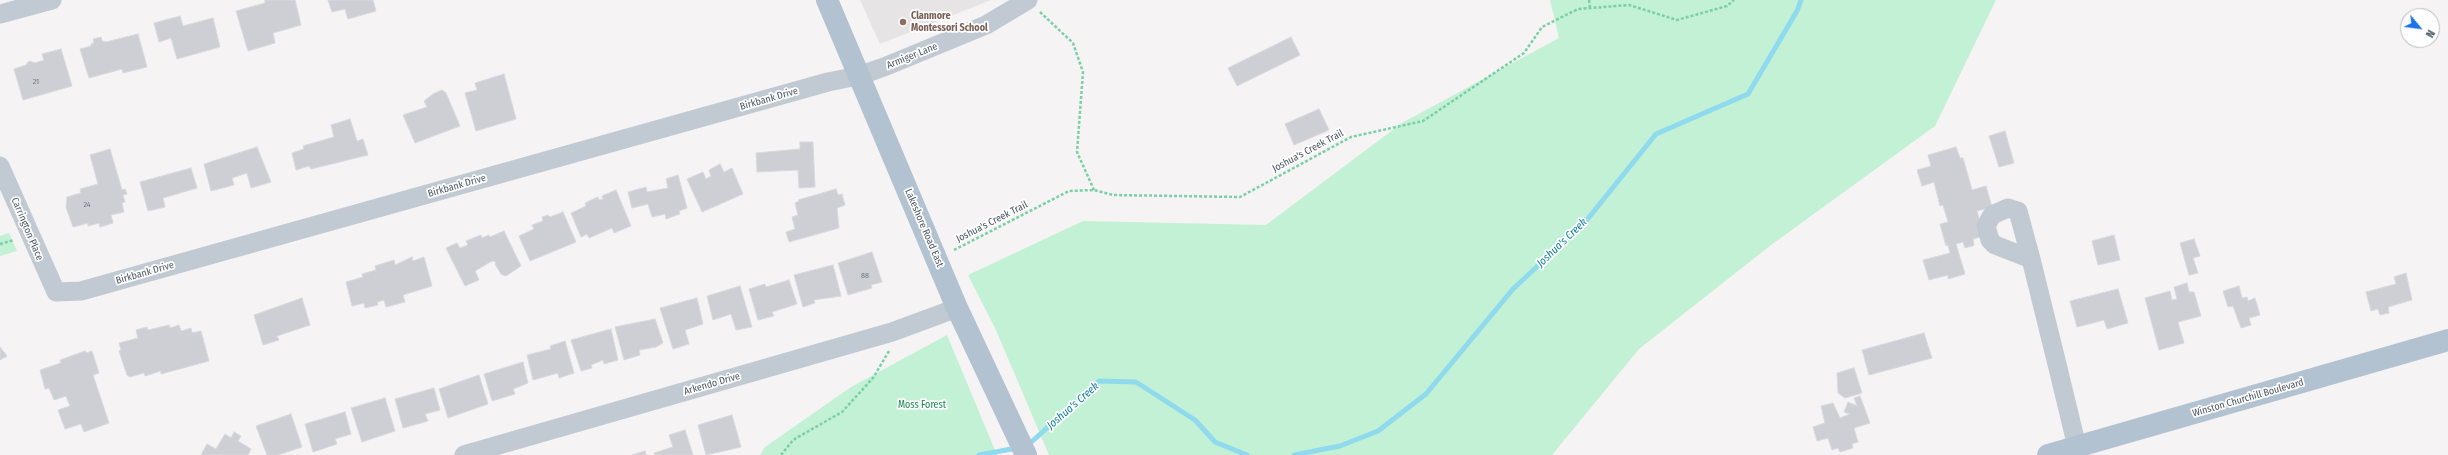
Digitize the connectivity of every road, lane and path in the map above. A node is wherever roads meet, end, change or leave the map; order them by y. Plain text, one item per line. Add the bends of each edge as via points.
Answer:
1 (52, 0) edge
2 (827, 0) edge
3 (1028, 0) edge
4 (1589, 0) edge
5 (1734, 0) edge
6 (1590, 8) junction
7 (0, 14) edge
8 (858, 76) junction
9 (0, 166) edge
10 (1094, 190) junction
11 (937, 258) junction
12 (2030, 259) dead end
13 (56, 292) joint
14 (958, 308) junction
15 (2448, 340) edge
16 (891, 348) dead end
17 (2077, 447) junction
18 (464, 455) edge
19 (781, 455) edge
20 (1026, 455) edge
21 (2048, 455) edge

1 - 7 street
2 - 8 main road, Lakeshore Road East
3 - 8 street, Armiger Lane via 986,25
3 - 10 path via 1074,44 1083,72 1077,152
4 - 6 path
5 - 6 path, Joshua's Creek Trail via 1726,6 1676,20 1629,5
6 - 10 path, Joshua's Creek Trail via 1578,9 1542,28 1524,53 1423,121 1351,137 1240,196 1113,195
8 - 11 main road, Lakeshore Road East
8 - 13 street, Birkbank Drive via 81,290
9 - 13 street, Carrington Place
10 - 11 path, Joshua's Creek Trail via 1069,191
11 - 14 main road, Lakeshore Road East
12 - 17 street
14 - 18 street, Arkendo Drive via 892,332
14 - 20 main road, Lakeshore Road East
15 - 17 main road, Winston Churchill Boulevard
16 - 19 path via 873,378 842,412 793,440
17 - 21 main road, Winston Churchill Boulevard

